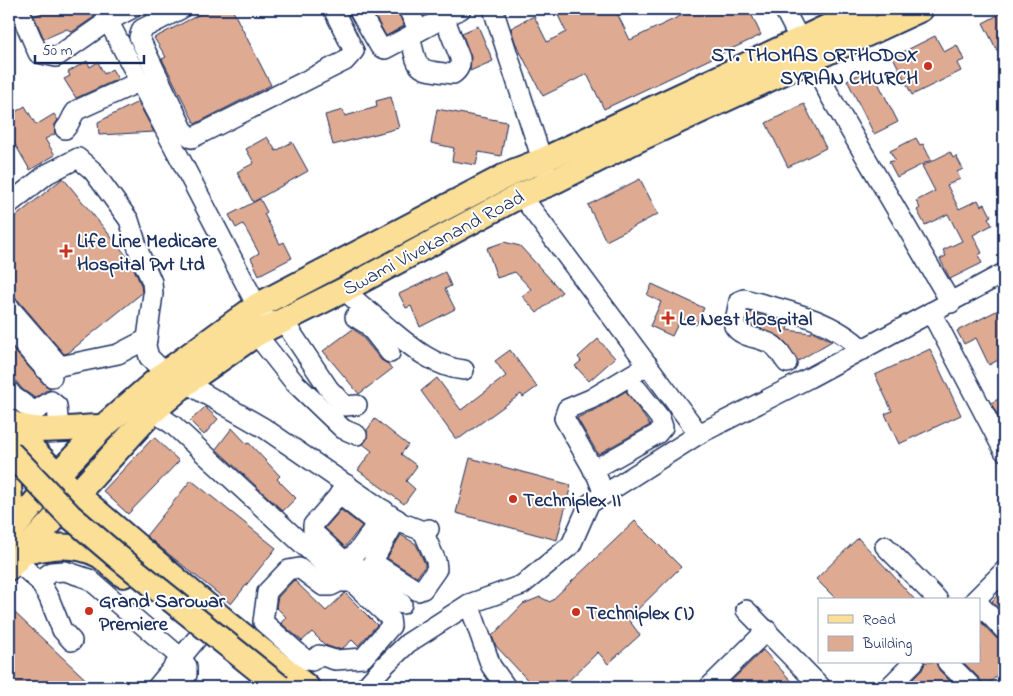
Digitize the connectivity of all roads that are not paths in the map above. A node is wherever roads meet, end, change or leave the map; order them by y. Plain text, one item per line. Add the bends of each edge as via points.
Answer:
1 (19, 9) edge
2 (131, 9) edge
3 (181, 9) edge
4 (333, 9) edge
5 (358, 9) edge
6 (408, 9) edge
7 (493, 9) edge
8 (784, 9) edge
9 (866, 9) edge
10 (921, 9) edge
11 (444, 14) edge
12 (105, 15) edge
13 (414, 33) junction
14 (806, 50) junction
15 (140, 82) junction
16 (65, 129) dead end
17 (182, 133) junction
18 (541, 161) junction
19 (551, 183) junction
20 (521, 195) junction
21 (9, 204) edge
22 (1004, 273) edge
23 (338, 293) junction
24 (951, 303) junction
25 (257, 306) junction
26 (9, 307) edge
27 (931, 312) junction
28 (270, 327) junction
29 (9, 328) edge
30 (147, 339) junction
31 (863, 350) junction
32 (390, 353) dead end
33 (787, 363) dead end
34 (648, 364) junction
35 (464, 370) dead end
36 (52, 376) dead end
37 (175, 378) junction
38 (664, 386) junction
39 (9, 391) edge
40 (144, 405) junction
41 (357, 405) dead end
42 (9, 423) edge
43 (103, 428) junction
44 (60, 430) junction
45 (699, 434) junction
46 (357, 435) dead end
47 (9, 441) edge
48 (1004, 451) edge
49 (9, 452) edge
50 (9, 464) edge
51 (593, 470) junction
52 (57, 475) junction
53 (9, 485) edge
54 (344, 490) junction
55 (76, 494) junction
56 (38, 498) junction
57 (597, 499) junction
58 (57, 517) junction
59 (386, 517) junction
60 (9, 529) edge
61 (885, 546) dead end
62 (14, 554) edge
63 (1004, 571) edge
64 (127, 577) junction
65 (39, 581) junction
66 (936, 598) edge
67 (977, 598) edge
68 (402, 604) dead end
69 (468, 604) junction
70 (980, 605) edge
71 (746, 610) dead end
72 (766, 630) junction
73 (1004, 630) edge
74 (256, 631) junction
75 (199, 636) junction
76 (72, 641) dead end
77 (180, 658) junction
78 (912, 664) edge
79 (949, 664) edge
80 (810, 684) edge
81 (157, 687) edge
82 (176, 687) edge
83 (263, 687) edge
84 (280, 687) edge
85 (294, 687) edge
86 (307, 687) edge
87 (365, 687) edge
88 (506, 687) edge
89 (709, 687) edge
90 (889, 687) edge
91 (972, 687) edge

1 - 12 street via 38,53 56,57
2 - 12 street
3 - 17 street via 142,29 140,37
4 - 17 street via 354,51 345,60 192,138
5 - 13 street via 380,47 385,49
6 - 13 street
7 - 18 street
8 - 14 street
9 - 14 main road, Swami Vivekanand Road
10 - 14 main road, Swami Vivekanand Road
11 - 13 street
11 - 13 street via 460,58 458,71 453,74 422,70 416,64
12 - 15 street
14 - 18 main road, Swami Vivekanand Road
14 - 19 main road, Swami Vivekanand Road
14 - 24 street
15 - 16 street via 77,110
15 - 17 street
17 - 25 street
18 - 19 street
18 - 25 main road, Swami Vivekanand Road via 515,171
19 - 20 main road, Swami Vivekanand Road
20 - 23 main road, Swami Vivekanand Road
20 - 34 street
21 - 30 street via 47,174 78,158 93,170 129,220 152,282
22 - 24 street
23 - 28 main road, Swami Vivekanand Road
23 - 32 street via 348,311 368,325
23 - 35 street via 433,360 452,369
24 - 27 street
25 - 28 street
25 - 37 main road, Swami Vivekanand Road
26 - 30 street via 60,366 118,354
27 - 31 street
27 - 48 street
28 - 37 main road, Swami Vivekanand Road
28 - 41 street via 345,406
28 - 46 street via 294,382 343,429
29 - 36 street
30 - 37 street via 149,357
31 - 33 street via 854,341 803,315 744,299 739,301 734,326 737,331 776,347
31 - 45 street
34 - 38 street
34 - 51 street via 591,399 567,409 564,418
37 - 40 main road, Swami Vivekanand Road
37 - 54 street via 264,428
38 - 45 street
38 - 51 street via 642,395 660,418 663,427 658,434
39 - 44 street via 35,411 51,401 55,403
40 - 43 main road, Swami Vivekanand Road
40 - 55 main road, Swami Vivekanand Road
40 - 68 street via 173,426 336,574 360,568
42 - 44 main road via 21,428
42 - 52 main road
43 - 44 main road
43 - 52 main road, Swami Vivekanand Road
45 - 57 street
47 - 85 main road via 78,514
49 - 84 main road, bridge via 70,516
50 - 56 main road
51 - 57 street
52 - 55 main road
52 - 56 main road, Swami Vivekanand Road
53 - 60 main road
54 - 59 street
54 - 59 street via 313,525 313,532 344,561 350,560
55 - 58 main road, Swami Vivekanand Road
55 - 74 main road
56 - 58 main road
56 - 62 main road, Swami Vivekanand Road
57 - 69 street via 571,545 522,586
58 - 62 main road, Swami Vivekanand Road
58 - 64 main road
59 - 59 street via 426,530 437,569 423,589 418,591 377,565 374,559
61 - 66 street
62 - 64 main road via 50,546 71,546 98,555
62 - 65 street
63 - 67 street
64 - 75 main road
65 - 76 street via 62,630
65 - 77 street via 50,572 65,571 89,579
69 - 87 street via 408,643
69 - 88 street via 491,666
70 - 73 street
71 - 72 street
72 - 80 street
72 - 89 street
74 - 74 street via 312,661 319,655 335,660 363,658 391,626 390,618 352,582 323,586 299,568 288,570 267,592
74 - 86 main road
75 - 77 street
75 - 83 main road
77 - 81 street
77 - 82 street via 187,666 187,676
78 - 90 street
79 - 91 street

